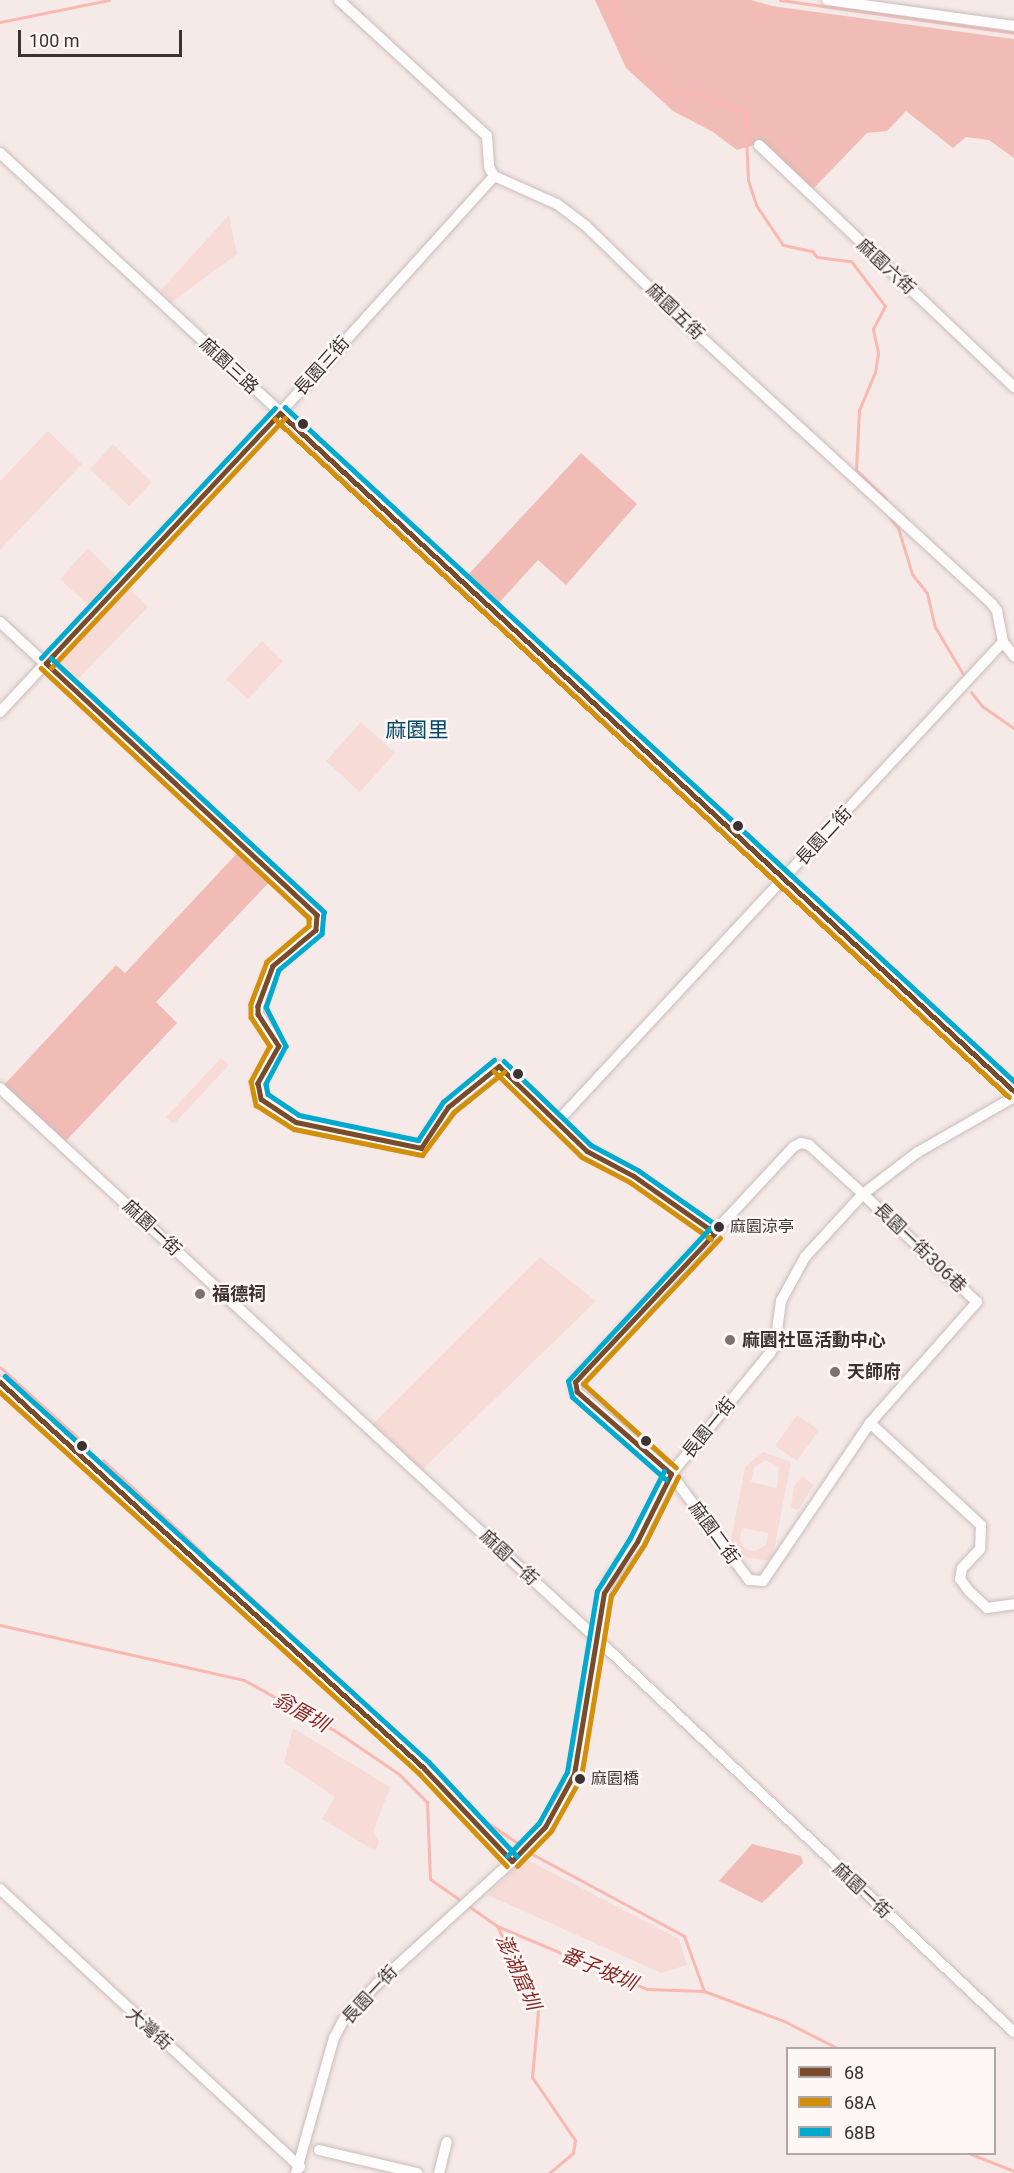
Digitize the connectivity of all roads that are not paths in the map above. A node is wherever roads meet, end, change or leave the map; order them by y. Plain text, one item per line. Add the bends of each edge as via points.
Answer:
1 (339, 0) edge
2 (827, 0) edge
3 (1014, 26) edge
4 (759, 145) dead end
5 (0, 153) edge
6 (494, 176) junction
7 (1014, 387) edge
8 (280, 413) junction
9 (0, 622) edge
10 (1003, 642) junction
11 (1014, 656) edge
12 (46, 663) junction
13 (0, 712) edge
14 (783, 880) junction
15 (0, 1088) edge
16 (1014, 1091) edge
17 (1014, 1097) edge
18 (557, 1122) junction
19 (863, 1194) junction
20 (715, 1233) junction
21 (0, 1382) edge
22 (870, 1424) junction
23 (671, 1474) junction
24 (1014, 1604) edge
25 (596, 1638) junction
26 (512, 1861) junction
27 (0, 1889) edge
28 (1014, 2032) edge
29 (447, 2142) dead end
30 (319, 2150) dead end
31 (370, 2168) edge
32 (299, 2171) edge
33 (417, 2173) edge
34 (440, 2173) edge

1 - 6 street via 487,136 489,166
2 - 3 street
4 - 7 street, 麻園六街
5 - 8 street, 麻園三路
6 - 8 street, 長園三街
6 - 10 street, 麻園五街 via 557,204 586,226 691,328 992,604
8 - 12 street, 長園三街
8 - 14 street, 麻園三路
9 - 12 street
10 - 11 street
10 - 14 street, 長園二街
12 - 13 street, 長園三街
12 - 18 street via 317,915 316,930 273,966 258,1006 258,1014 279,1046 258,1083 261,1099 296,1122 422,1148 448,1107 499,1066
14 - 16 street, 麻園三路
14 - 18 street, 長園二街
15 - 25 street, 麻園一街
17 - 19 street, 長園一街 via 942,1135
18 - 20 street via 587,1151 634,1176
19 - 20 street, 長園一街306巷 via 809,1145 801,1143
19 - 22 street, 長園一街306巷 via 976,1302
19 - 23 street, 長園一街 via 805,1257 781,1301 775,1345 770,1353
20 - 23 street, 麻園二街 via 575,1382 577,1392
21 - 26 street via 424,1768
22 - 23 street, 麻園二街 via 763,1581 749,1580
22 - 24 street via 981,1525 980,1549 962,1568 960,1579 969,1591 987,1608
23 - 25 street, 長園一街 via 637,1542 610,1579
25 - 26 street, 長園一街 via 574,1774 545,1827
25 - 28 street, 麻園一街
26 - 32 street, 長園一街 via 344,2019 334,2038
27 - 32 street, 大灣街
29 - 34 street
30 - 31 street
31 - 33 street

